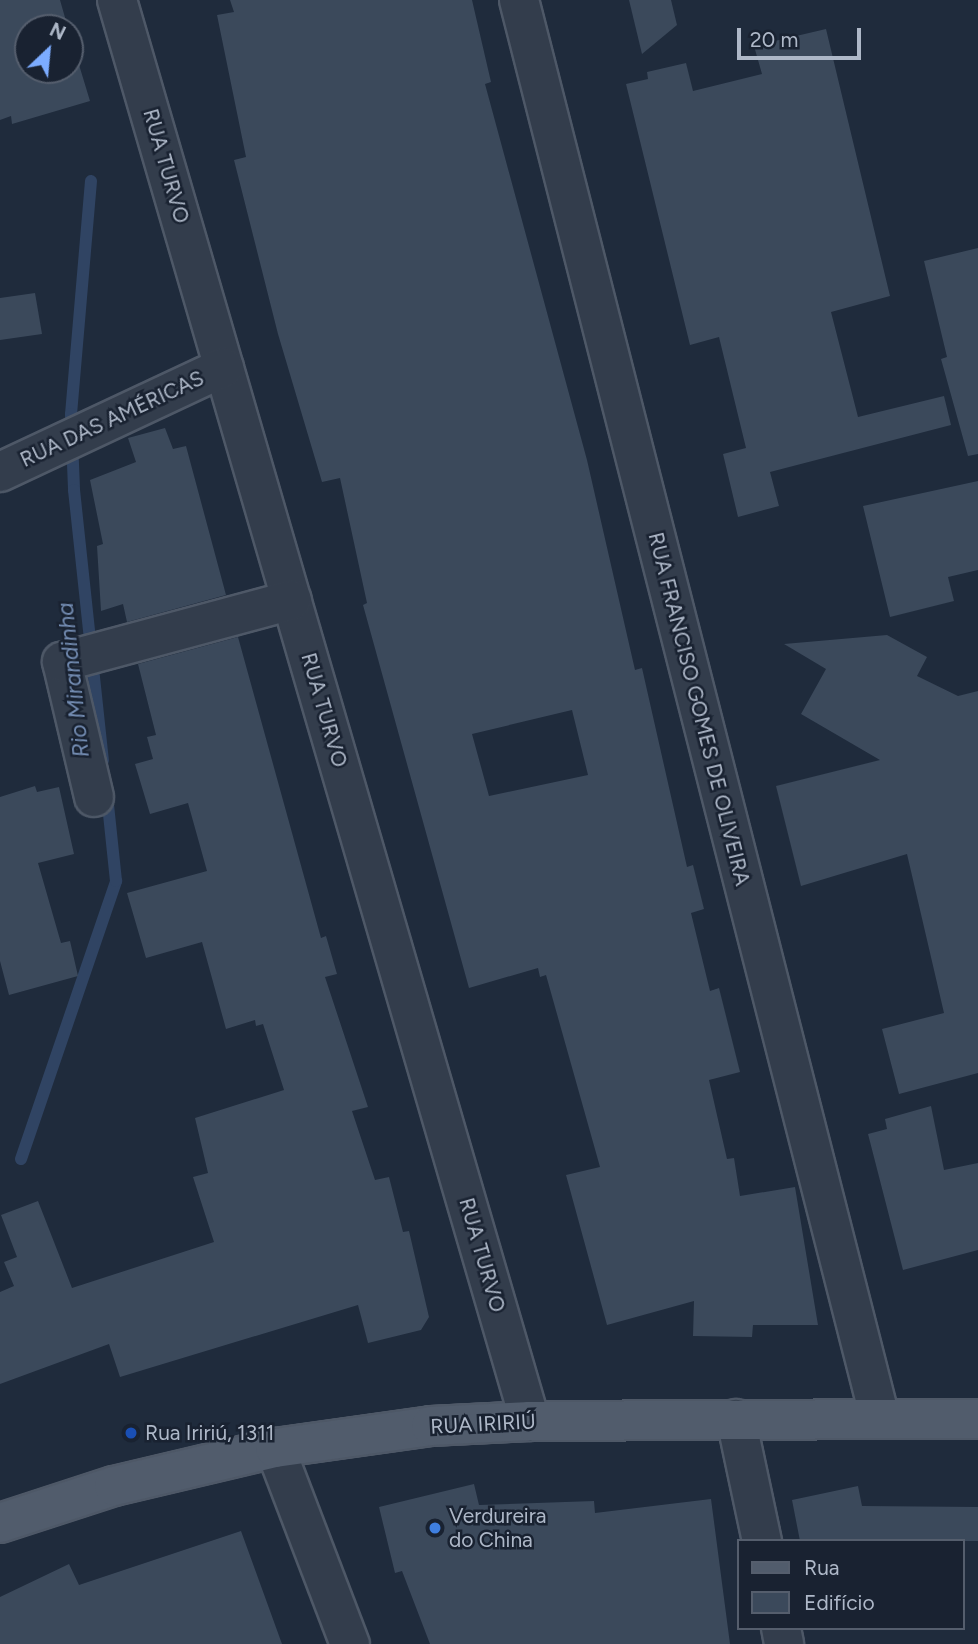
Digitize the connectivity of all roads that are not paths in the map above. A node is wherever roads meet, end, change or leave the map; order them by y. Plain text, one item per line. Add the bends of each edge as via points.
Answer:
1 (117, 0) edge
2 (519, 0) edge
3 (224, 367) junction
4 (0, 472) edge
5 (292, 600) junction
6 (94, 797) dead end
7 (736, 1419) junction
8 (880, 1419) junction
9 (978, 1419) edge
10 (530, 1421) junction
11 (275, 1448) junction
12 (0, 1523) edge
13 (762, 1539) edge
14 (350, 1644) edge

1 - 3 street, RUA TURVO
2 - 8 street, RUA FRANCISO GOMES DE OLIVEIRA
3 - 4 street, RUA DAS AMÉRICAS
3 - 5 street, RUA TURVO
5 - 6 street via 62,662
5 - 10 street, RUA TURVO
7 - 8 main road, RUA IRIRIÚ
7 - 10 main road, RUA IRIRIÚ
7 - 13 street
8 - 9 main road, RUA IRIRIÚ
10 - 11 main road, RUA IRIRIÚ via 431,1426
11 - 12 main road, RUA IRIRIÚ via 114,1486
11 - 14 street

